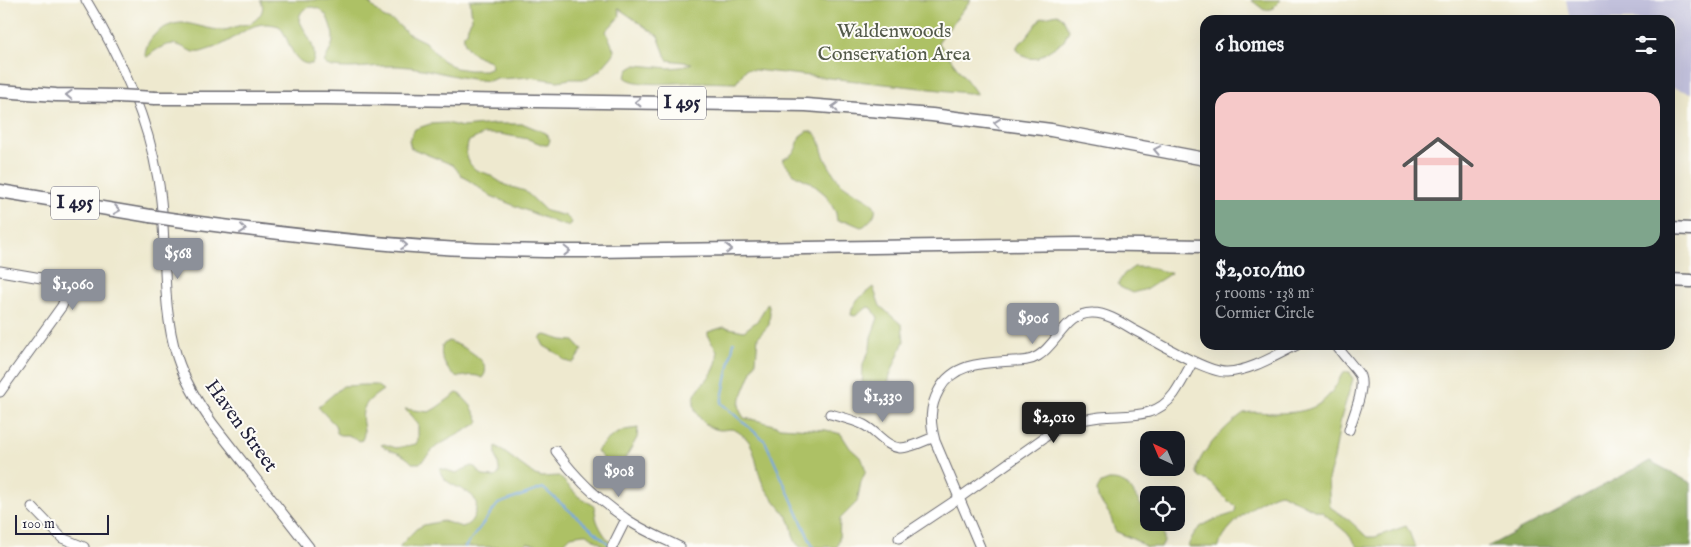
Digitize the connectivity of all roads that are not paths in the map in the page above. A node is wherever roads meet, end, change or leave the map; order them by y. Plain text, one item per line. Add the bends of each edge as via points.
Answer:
1 (86, 0) edge
2 (0, 91) edge
3 (1200, 158) edge
4 (0, 191) edge
5 (1675, 228) edge
6 (1691, 229) edge
7 (1200, 246) edge
8 (0, 271) edge
9 (1675, 280) edge
10 (1691, 281) edge
11 (1287, 350) edge
12 (1340, 350) edge
13 (1193, 361) junction
14 (0, 392) edge
15 (830, 414) dead end
16 (1349, 430) dead end
17 (934, 437) junction
18 (556, 451) dead end
19 (959, 498) junction
20 (32, 507) dead end
21 (626, 519) junction
22 (899, 538) dead end
23 (613, 546) edge
24 (84, 547) edge
25 (309, 547) edge
26 (680, 547) edge
27 (980, 547) edge

1 - 25 street, Haven Street via 118,58 148,132 159,182 172,339 184,376 209,418
3 -> 2 highway, I 495, bridge via 1050,130 932,115 816,106 155,98
4 -> 7 highway, I 495, bridge via 150,216 309,237 445,248 595,251 1076,244
5 - 6 highway
8 - 14 street via 59,281 65,291 62,306
9 - 10 highway
11 - 13 street via 1234,371 1215,371
12 - 16 street via 1360,376 1358,400
13 - 17 street via 1115,320 1098,313 1085,313 1074,319 1048,348 1032,359 974,364 950,377 941,386 932,405
13 - 19 street via 1174,394 1157,410 1144,415 1066,423
15 - 17 street via 863,424 893,447 909,447
17 - 19 street
18 - 21 street via 582,481
19 - 22 street
19 - 27 street
20 - 24 street via 62,538
21 - 23 street
21 - 26 street

